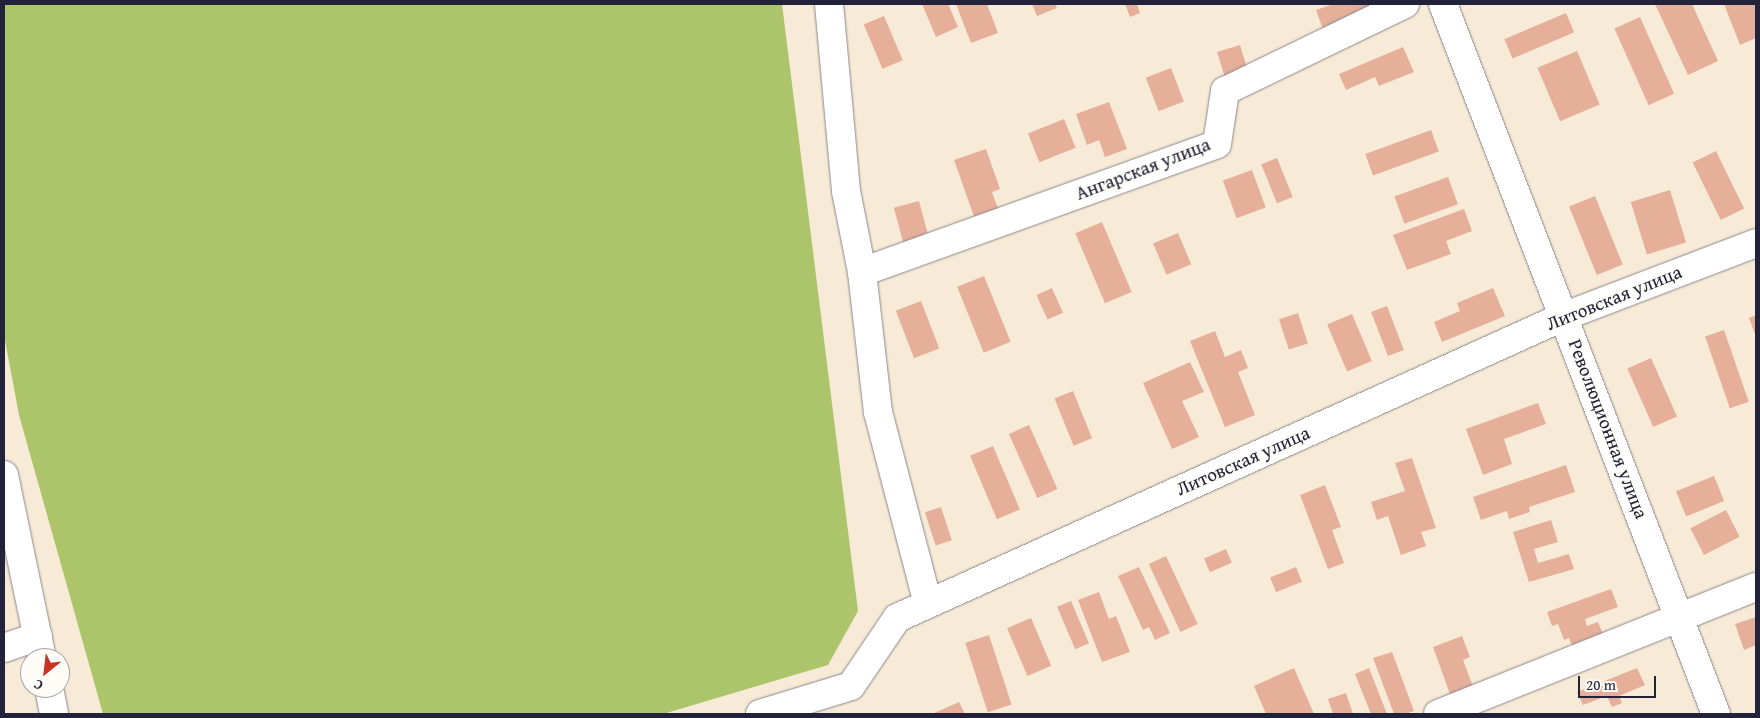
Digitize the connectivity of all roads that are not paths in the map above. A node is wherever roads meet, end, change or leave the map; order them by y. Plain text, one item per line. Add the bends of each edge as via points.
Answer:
1 (829, 4) edge
2 (1405, 4) edge
3 (1443, 4) edge
4 (1756, 242) edge
5 (862, 272) junction
6 (1565, 316) junction
7 (4, 475) edge
8 (1756, 588) edge
9 (928, 604) junction
10 (1679, 617) junction
11 (40, 647) edge
12 (4, 648) edge
13 (51, 698) edge
14 (54, 714) edge
15 (760, 714) edge
16 (1438, 714) edge
17 (1716, 714) edge

1 - 5 street via 846,191
2 - 5 street, Ангарская улица via 1225,91 1217,144
3 - 6 street, Революционная улица
4 - 6 street, Литовская улица
5 - 9 street via 878,412
6 - 9 street, Литовская улица
6 - 10 street, Революционная улица
7 - 11 street
8 - 10 street
9 - 15 street, Литовская улица via 897,618 852,686
10 - 16 street
10 - 17 street, Революционная улица
11 - 12 street
13 - 14 street

